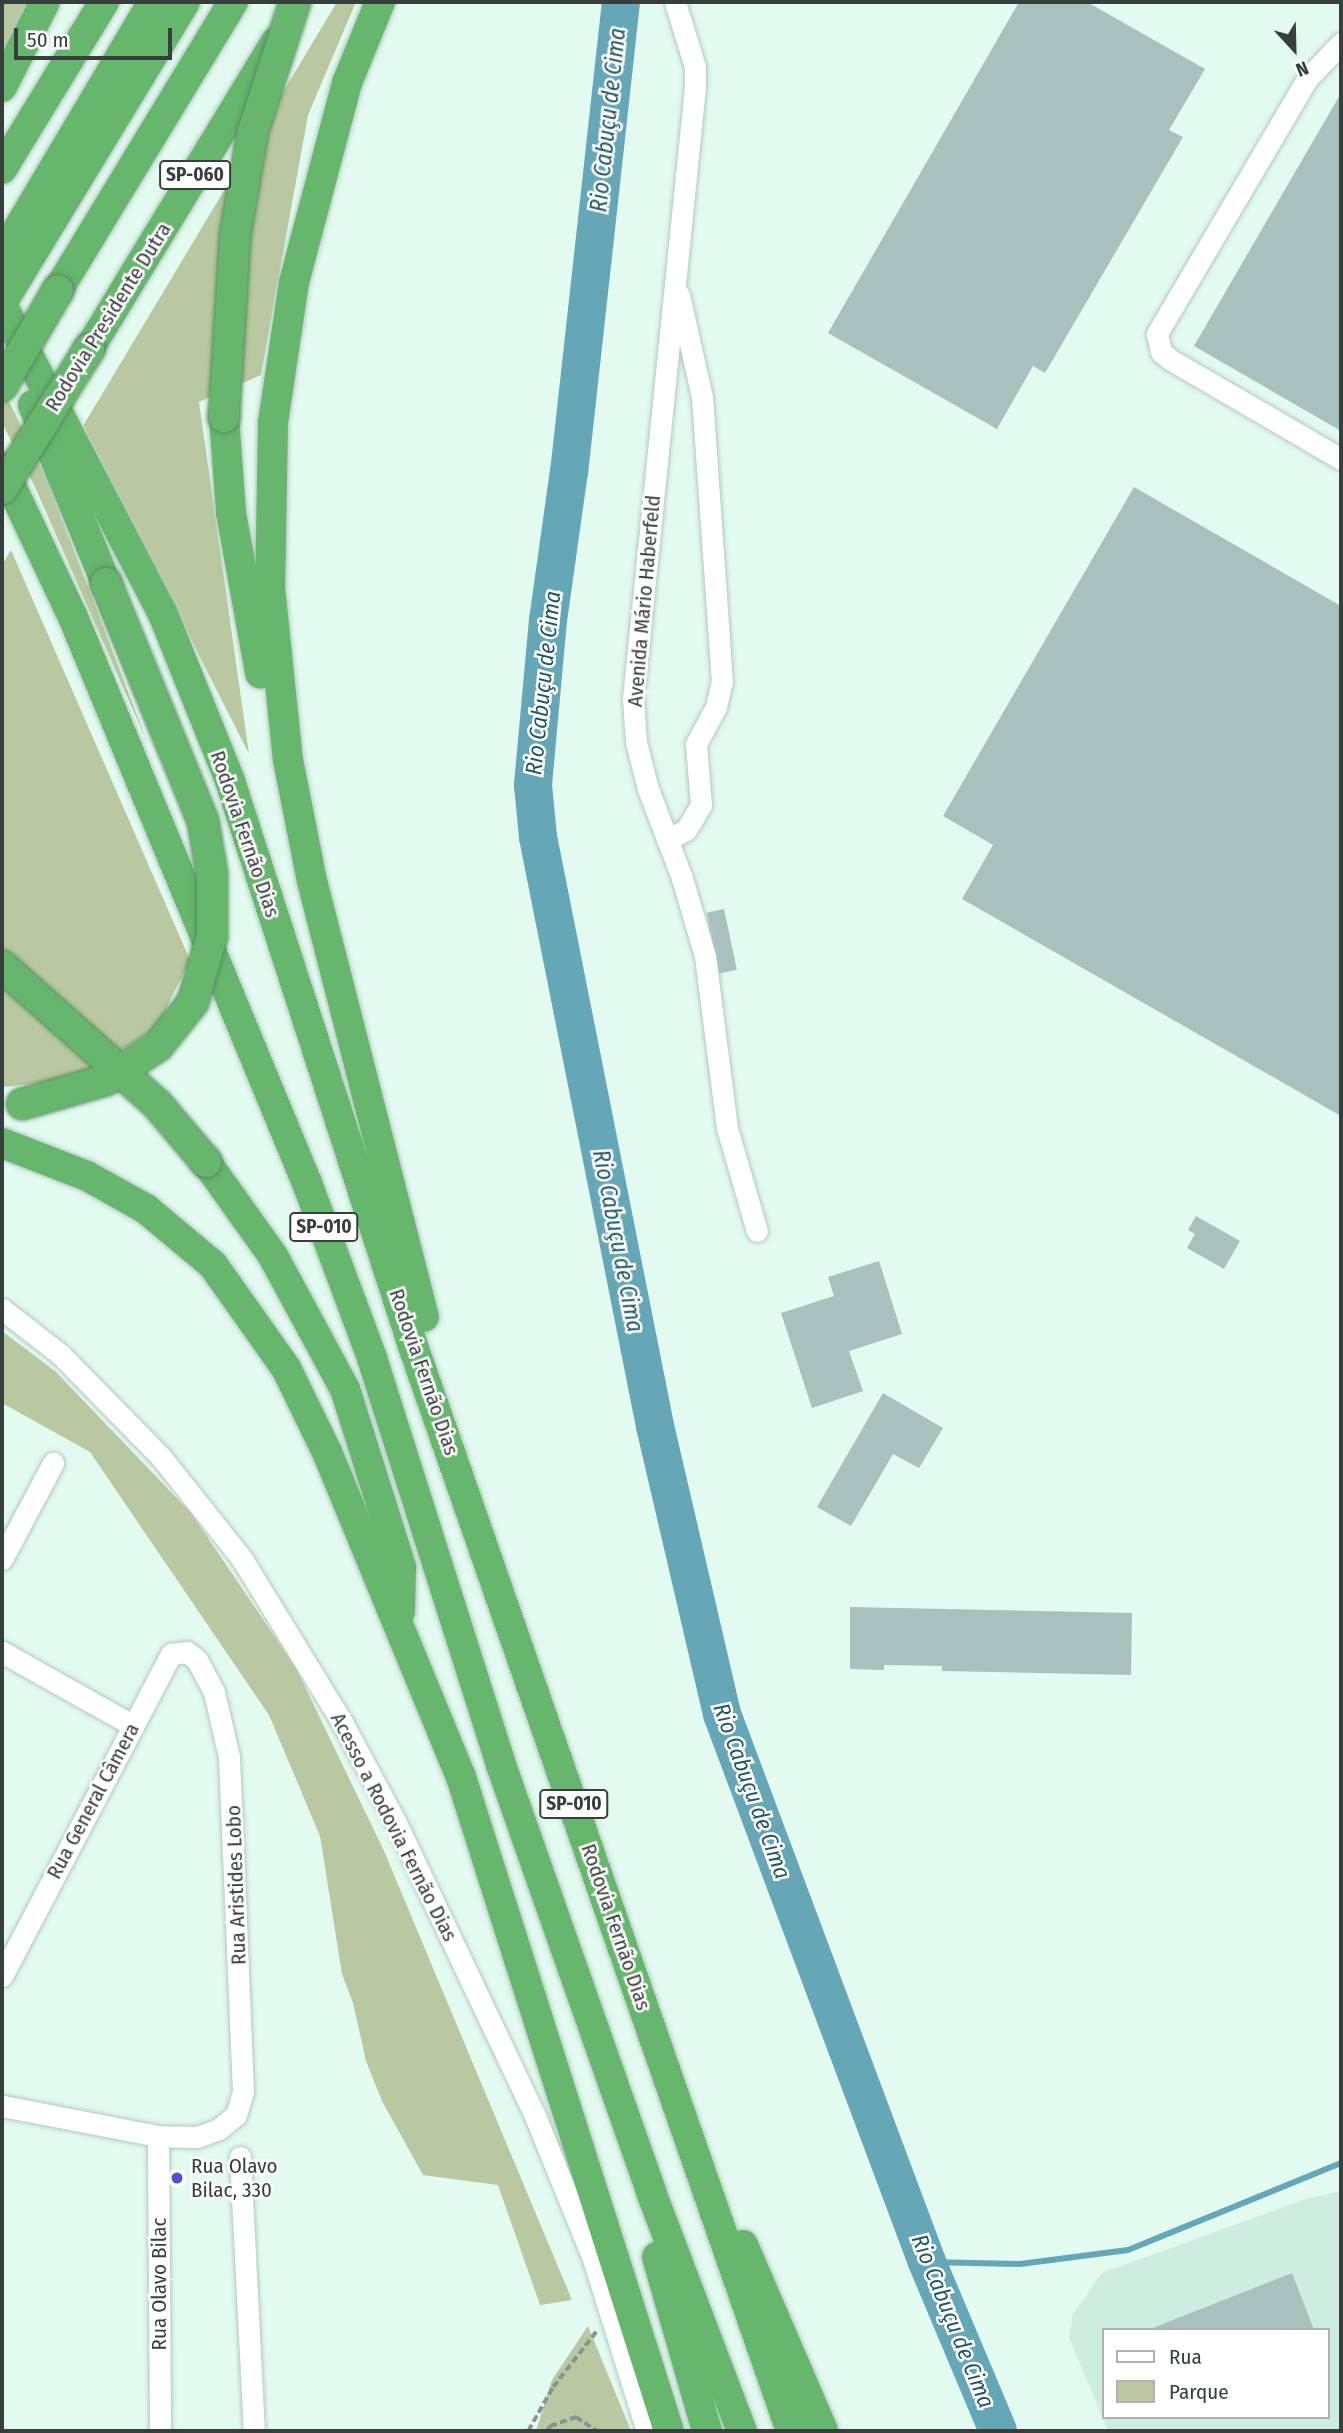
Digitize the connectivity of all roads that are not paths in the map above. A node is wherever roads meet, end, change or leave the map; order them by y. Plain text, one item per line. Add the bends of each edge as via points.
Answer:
1 (45, 2) edge
2 (104, 2) edge
3 (153, 2) edge
4 (185, 2) edge
5 (233, 2) edge
6 (295, 2) edge
7 (301, 2) edge
8 (380, 2) edge
9 (676, 2) edge
10 (1341, 43) edge
11 (2, 87) edge
12 (2, 169) edge
13 (2, 256) edge
14 (675, 283) junction
15 (5, 318) edge
16 (2, 386) edge
17 (1341, 459) edge
18 (2, 467) edge
19 (2, 489) edge
20 (2, 502) edge
21 (49, 562) junction
22 (667, 840) junction
23 (312, 881) junction
24 (2, 965) edge
25 (8, 1103) edge
26 (2, 1143) edge
27 (757, 1231) dead end
28 (2, 1309) edge
29 (446, 1431) junction
30 (54, 1463) dead end
31 (2, 1559) edge
32 (400, 1623) junction
33 (2, 1652) edge
34 (197, 1660) joint
35 (132, 1725) junction
36 (2, 1976) edge
37 (2, 2106) edge
38 (158, 2136) junction
39 (240, 2157) dead end
40 (703, 2176) junction
41 (651, 2192) junction
42 (160, 2431) edge
43 (254, 2431) edge
44 (648, 2431) edge
45 (669, 2431) edge
46 (707, 2431) edge
47 (742, 2431) edge
48 (791, 2431) edge
49 (823, 2431) edge

1 - 11 highway
2 - 12 highway
3 - 13 highway
4 - 15 highway via 36,246
5 - 16 highway, SP-060, bridge
6 - 23 highway, bridge via 253,131 233,260 224,417 231,513 286,825
7 - 19 highway, Rodovia Presidente Dutra / SP-060, bridge
8 - 23 highway via 346,83 320,173 294,282 273,423 270,587 288,760
9 - 14 street, Avenida Mário Haberfeld via 695,67 695,87
10 - 17 street via 1307,79 1157,334 1161,352 1171,360
14 - 22 street, Avenida Mário Haberfeld via 633,698 642,765
14 - 22 street via 702,397 722,682 716,707 696,744 701,805 686,830
15 - 25 highway, bridge via 203,821 212,874 212,936 193,1002 158,1046 106,1080
15 - 29 highway, Rodovia Fernão Dias / SP-010 via 163,614 230,782 413,1346
18 - 21 highway, SP-010
20 - 21 highway via 18,530
21 - 41 highway, SP-010 via 274,1099 360,1324 501,1765
22 - 27 street, Avenida Mário Haberfeld via 705,956 727,1128
23 - 29 highway via 429,1336
24 - 32 highway, bridge via 157,1104 206,1162 272,1256 345,1389 401,1567
26 - 32 highway via 63,1165 135,1203 213,1265 286,1368
28 - 44 street, Acesso a Rodovia Fernão Dias via 61,1355 162,1457 242,1559 283,1622 396,1823 491,2021 593,2259
29 - 40 highway, Rodovia Fernão Dias / SP-010
30 - 31 street
32 - 45 highway via 461,1777 530,1984
33 - 35 street
34 - 35 street, Rua General Câmera via 179,1650 171,1654
34 - 38 street, Rua Aristides Lobo via 214,1692 229,1757 243,2092 236,2115 219,2129 197,2137
35 - 36 street, Rua General Câmera
37 - 38 street
38 - 42 street, Rua Olavo Bilac
39 - 43 street
40 - 48 highway, Rodovia Fernão Dias / SP-010
40 - 49 highway via 746,2250
41 - 46 highway via 647,2221
41 - 47 highway, SP-010

